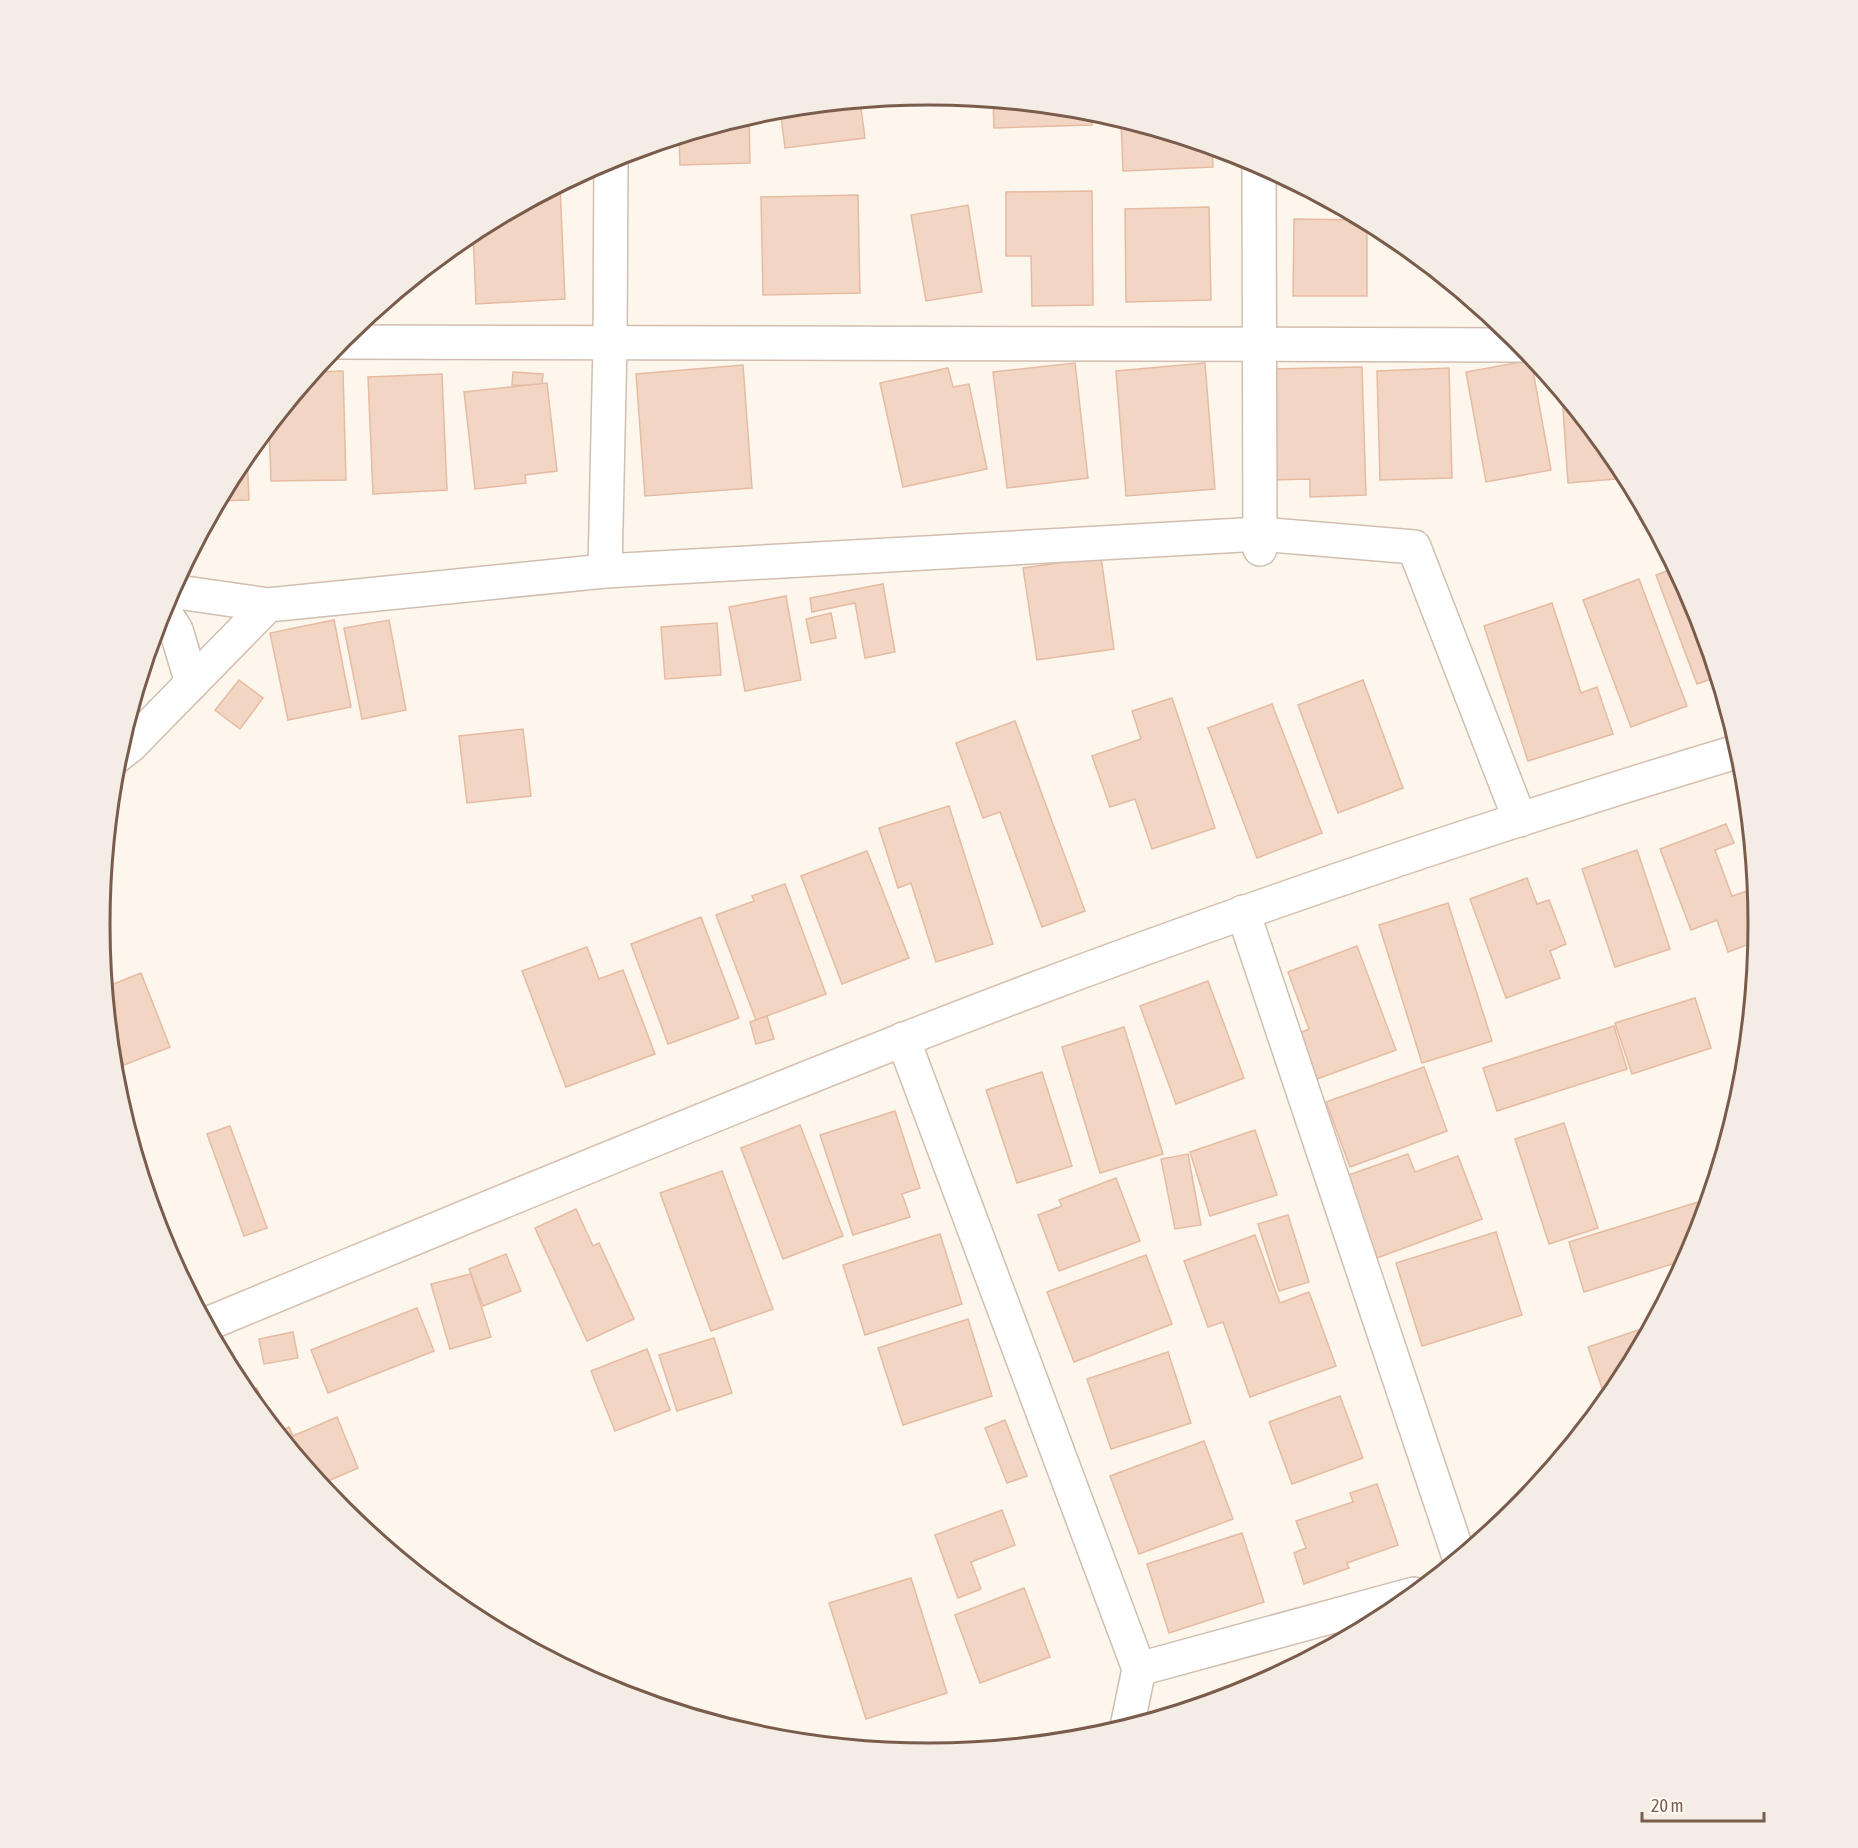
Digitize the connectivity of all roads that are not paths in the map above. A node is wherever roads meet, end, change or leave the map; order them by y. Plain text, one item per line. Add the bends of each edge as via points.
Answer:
1 (611, 169) edge
2 (1259, 175) edge
3 (353, 342) edge
4 (610, 343) junction
5 (1260, 344) junction
6 (1508, 345) edge
7 (1260, 541) junction
8 (605, 571) junction
9 (180, 592) edge
10 (268, 605) junction
11 (169, 619) edge
12 (192, 683) junction
13 (130, 746) edge
14 (1730, 754) edge
15 (1520, 820) junction
16 (1243, 912) junction
17 (903, 1039) junction
18 (213, 1321) edge
19 (1457, 1550) edge
20 (1390, 1601) edge
21 (1138, 1670) junction
22 (1129, 1718) edge

1 - 4 street
2 - 5 street
3 - 4 street
4 - 5 street
4 - 8 street
5 - 6 street
5 - 7 street
7 - 8 street
7 - 15 street via 1414,547
8 - 10 street
9 - 10 street
10 - 12 street
11 - 12 street
12 - 13 street
14 - 15 street
15 - 16 street
16 - 17 street
16 - 19 street
17 - 18 street
17 - 21 street
20 - 21 street
21 - 22 street

